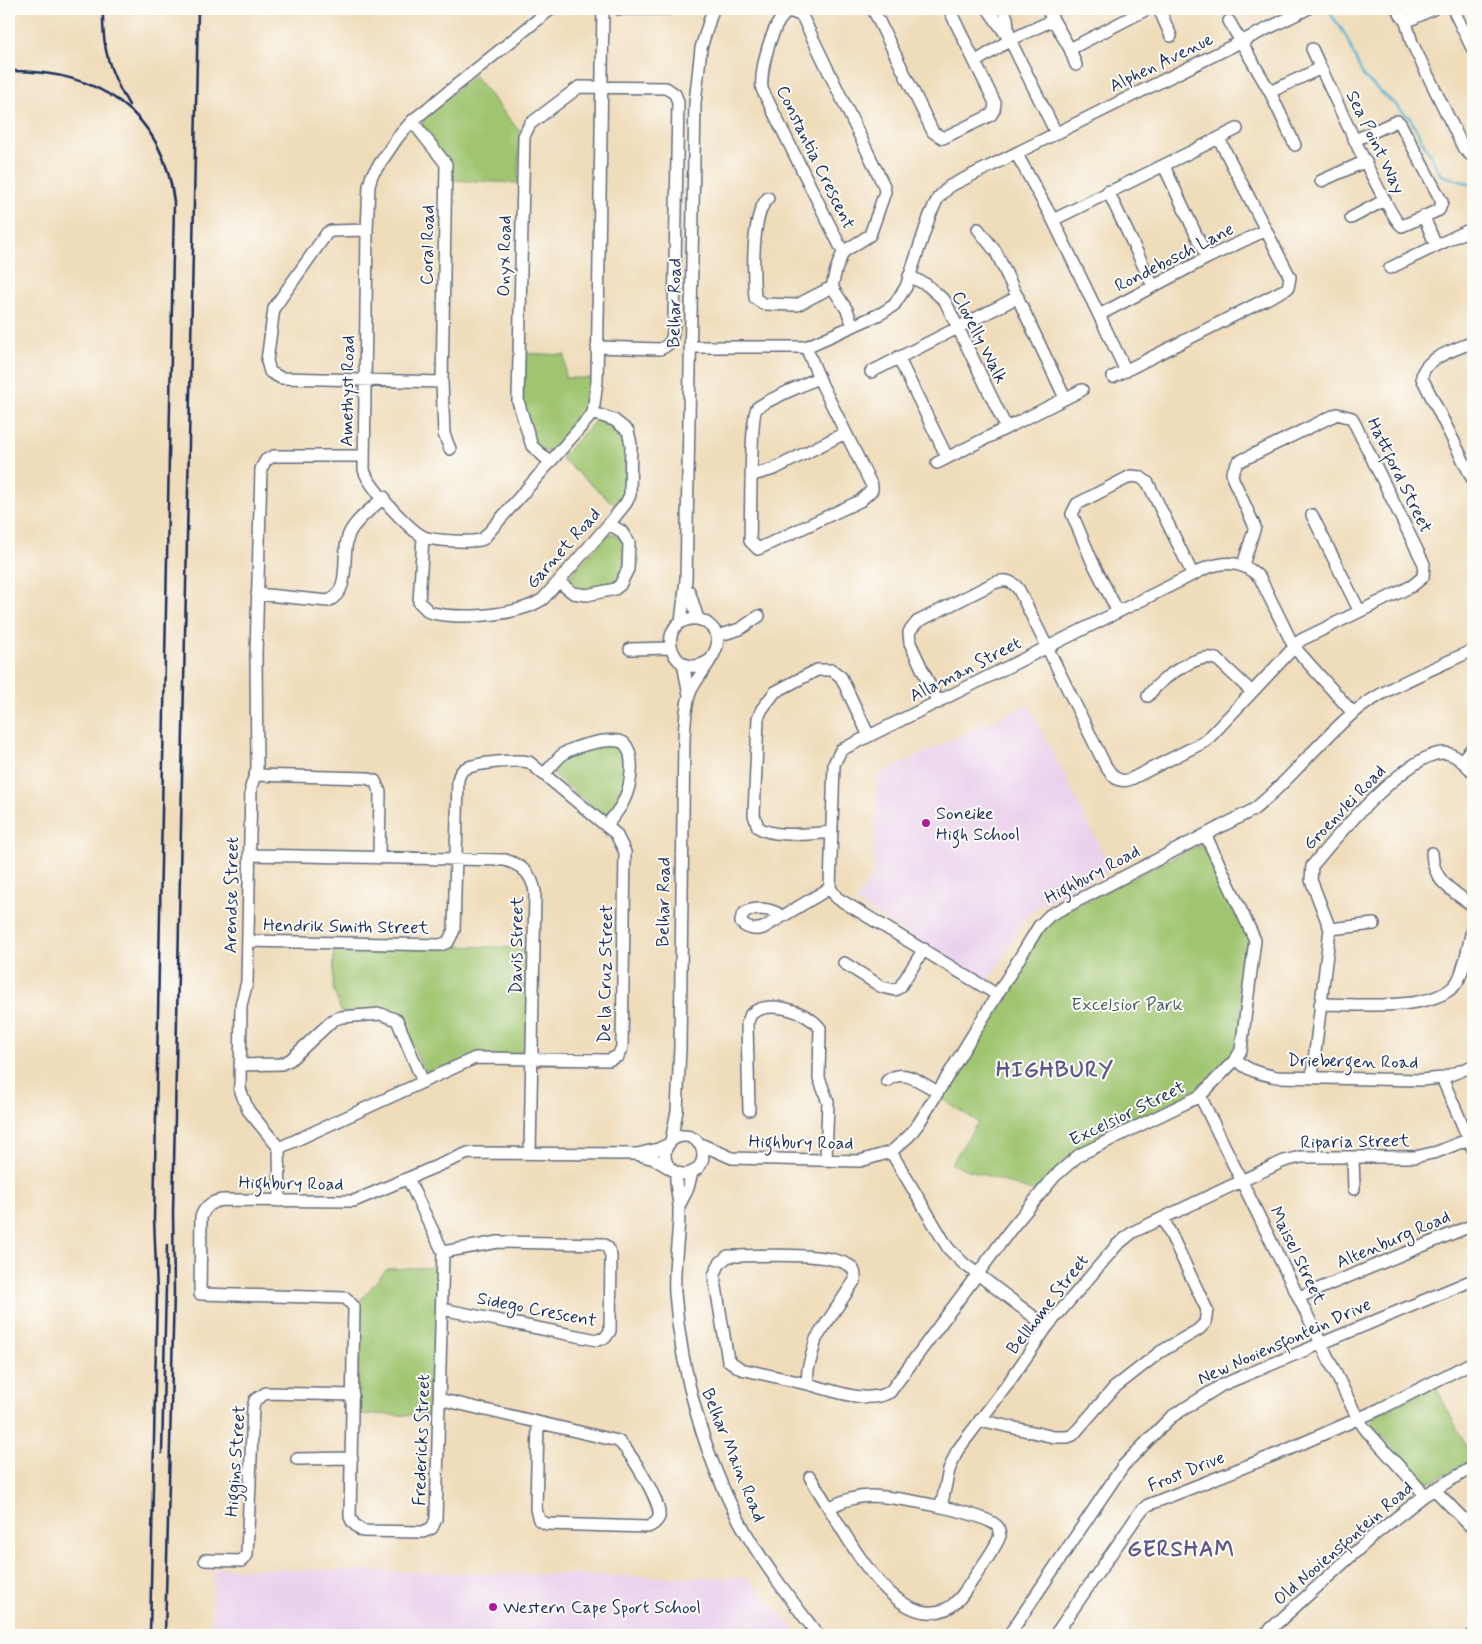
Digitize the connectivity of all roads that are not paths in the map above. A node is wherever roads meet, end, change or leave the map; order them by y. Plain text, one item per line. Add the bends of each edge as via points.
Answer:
1 (549, 9) edge
2 (603, 9) edge
3 (619, 9) edge
4 (713, 9) edge
5 (722, 9) edge
6 (873, 9) edge
7 (949, 9) edge
8 (988, 9) edge
9 (1003, 9) edge
10 (1047, 9) edge
11 (1147, 9) edge
12 (1159, 9) edge
13 (1307, 9) edge
14 (1397, 9) edge
15 (1433, 9) edge
16 (1453, 9) edge
17 (668, 10) edge
18 (1053, 20) junction
19 (1229, 21) dead end
20 (1406, 22) junction
21 (707, 28) junction
22 (1171, 36) dead end
23 (1010, 40) junction
24 (1242, 42) junction
25 (1070, 49) junction
26 (1312, 49) dead end
27 (1473, 50) edge
28 (975, 62) junction
29 (1076, 65) dead end
30 (1321, 68) junction
31 (601, 87) junction
32 (1270, 92) junction
33 (412, 121) junction
34 (1237, 129) dead end
35 (1056, 133) junction
36 (1219, 139) junction
37 (1356, 140) junction
38 (1295, 145) dead end
39 (1016, 153) junction
40 (1473, 157) edge
41 (1366, 161) junction
42 (1164, 166) junction
43 (1321, 181) dead end
44 (1108, 192) junction
45 (768, 198) dead end
46 (1385, 200) junction
47 (1424, 217) junction
48 (1351, 218) dead end
49 (1053, 220) junction
50 (1473, 228) edge
51 (367, 230) junction
52 (978, 230) dead end
53 (1266, 230) junction
54 (1436, 246) junction
55 (843, 252) junction
56 (1207, 258) junction
57 (1390, 268) dead end
58 (909, 276) junction
59 (1153, 286) junction
60 (832, 287) junction
61 (1018, 297) junction
62 (1099, 315) junction
63 (853, 326) junction
64 (958, 327) junction
65 (1473, 342) edge
66 (691, 346) junction
67 (597, 347) junction
68 (806, 347) junction
69 (898, 357) junction
70 (1126, 371) junction
71 (872, 372) dead end
72 (819, 378) junction
73 (1113, 378) dead end
74 (364, 380) junction
75 (442, 382) junction
76 (1082, 390) dead end
77 (1065, 398) junction
78 (593, 413) junction
79 (1006, 427) junction
80 (845, 433) junction
81 (450, 449) dead end
82 (363, 456) junction
83 (550, 462) junction
84 (753, 476) junction
85 (1473, 480) edge
86 (384, 497) junction
87 (1312, 515) dead end
88 (609, 524) junction
89 (423, 537) junction
90 (1243, 565) junction
91 (1193, 575) junction
92 (686, 580) junction
93 (559, 582) junction
94 (258, 594) junction
95 (1359, 610) junction
96 (1118, 612) junction
97 (759, 616) dead end
98 (698, 619) junction
99 (682, 622) junction
100 (717, 636) junction
101 (1294, 647) junction
102 (671, 648) junction
103 (1046, 648) junction
104 (630, 650) dead end
105 (1473, 650) edge
106 (710, 660) junction
107 (683, 663) junction
108 (1252, 692) junction
109 (689, 695) junction
110 (1148, 696) dead end
111 (938, 703) junction
112 (1353, 713) junction
113 (870, 736) junction
114 (1473, 747) edge
115 (1461, 760) junction
116 (1473, 772) edge
117 (544, 774) junction
118 (255, 775) junction
119 (606, 826) junction
120 (832, 832) junction
121 (1206, 836) junction
122 (1432, 853) dead end
123 (250, 854) junction
124 (378, 857) junction
125 (456, 859) junction
126 (830, 888) junction
127 (1473, 906) edge
128 (779, 918) dead end
129 (1374, 924) dead end
130 (1473, 924) edge
131 (1330, 929) junction
132 (248, 941) junction
133 (924, 949) junction
134 (844, 963) dead end
135 (996, 994) junction
136 (1320, 1004) junction
137 (532, 1058) junction
138 (1236, 1059) junction
139 (240, 1064) junction
140 (1473, 1066) edge
141 (1312, 1077) junction
142 (1442, 1078) junction
143 (886, 1081) dead end
144 (423, 1082) junction
145 (938, 1092) junction
146 (1200, 1096) junction
147 (677, 1110) junction
148 (749, 1110) dead end
149 (695, 1141) junction
150 (670, 1142) junction
151 (1471, 1144) edge
152 (279, 1148) junction
153 (530, 1152) junction
154 (891, 1152) junction
155 (636, 1154) junction
156 (728, 1157) junction
157 (1354, 1158) junction
158 (826, 1160) junction
159 (696, 1168) junction
160 (673, 1170) junction
161 (408, 1179) junction
162 (1242, 1181) junction
163 (1354, 1190) dead end
164 (280, 1201) junction
165 (679, 1206) junction
166 (1163, 1218) junction
167 (1473, 1225) edge
168 (443, 1252) junction
169 (977, 1273) junction
170 (1473, 1280) edge
171 (1299, 1297) junction
172 (442, 1309) junction
173 (1047, 1327) junction
174 (1322, 1342) junction
175 (1473, 1362) edge
176 (807, 1384) junction
177 (353, 1395) junction
178 (439, 1399) junction
179 (1358, 1418) junction
180 (980, 1420) junction
181 (538, 1423) junction
182 (352, 1458) junction
183 (297, 1459) dead end
184 (1473, 1467) edge
185 (810, 1477) dead end
186 (1429, 1492) junction
187 (942, 1507) junction
188 (829, 1508) junction
189 (1473, 1529) edge
190 (205, 1560) dead end
191 (818, 1635) edge
192 (1009, 1635) edge
193 (1055, 1635) edge
194 (1264, 1635) edge

1 - 33 street, Amethyst Road
2 - 31 street
3 - 17 street
4 - 21 street, Belhar Road
5 - 21 street, Belhar Road
6 - 28 street via 933,132 938,136 950,136 994,110 995,103
7 - 28 street
8 - 23 street
9 - 23 street
10 - 18 street
11 - 25 street
12 - 22 street
13 - 24 street, Alphen Avenue
14 - 20 street
15 - 20 street
16 - 27 street
18 - 23 street
18 - 25 street
19 - 24 street
20 - 40 street via 1412,43 1462,144
21 - 66 street, Belhar Road via 696,87
23 - 28 street
23 - 35 street
24 - 32 street
24 - 35 street, Alphen Avenue
25 - 29 street
26 - 30 street, Sea Point Way
30 - 32 street
30 - 37 street, Sea Point Way
31 - 67 street
31 - 67 street, Onyx Road via 666,88 678,102 672,341 655,349
31 - 83 street, Onyx Road via 573,90 530,124 524,136 518,401 532,446
32 - 38 street
33 - 51 street, Amethyst Road via 372,175
33 - 75 street, Coral Road via 446,164
34 - 36 street
35 - 39 street, Alphen Avenue
36 - 42 street
36 - 53 street
37 - 41 street, Sea Point Way
37 - 47 street via 1397,122 1402,125 1442,202 1439,210
39 - 49 street
39 - 58 street, Alphen Avenue via 950,186 938,198
41 - 43 street
41 - 46 street, Sea Point Way
42 - 44 street
42 - 56 street
44 - 49 street
44 - 59 street
45 - 60 street via 757,220 755,298 763,304 797,305
46 - 47 street, Sea Point Way via 1400,225
46 - 48 street
47 - 54 street
49 - 62 street
50 - 54 street
51 - 74 street, Amethyst Road
51 - 74 street via 331,231 319,244 274,308 267,361 270,372 281,378
52 - 61 street via 996,252
53 - 56 street, Rondebosch Lane
53 - 70 street via 1290,277 1288,288
54 - 57 street
55 - 55 street, Constantia Crescent via 870,236 885,192 884,186 802,16 790,11 778,23 762,65 762,89
55 - 60 street, Constantia Crescent
56 - 59 street, Rondebosch Lane
58 - 63 street, Alphen Avenue via 894,305
58 - 64 street, Clovelly Walk via 938,293
59 - 62 street, Rondebosch Lane
60 - 63 street
61 - 64 street
61 - 77 street
62 - 70 street
63 - 68 street, Alphen Avenue
64 - 69 street
64 - 79 street, Clovelly Walk
65 - 85 street via 1430,362 1422,378
66 - 68 street
66 - 92 street, Belhar Road
67 - 78 street
68 - 72 street
69 - 71 street
69 - 79 street via 942,460
70 - 73 street
72 - 80 street
72 - 84 street via 756,410 752,431
74 - 75 street
74 - 82 street, Amethyst Road
75 - 81 street, Coral Road via 444,434
76 - 77 street
77 - 79 street
78 - 83 street
78 - 88 street, Garnet Road via 623,425 630,437 630,495
80 - 84 street via 774,469
80 - 84 street via 872,486 869,495 762,549 750,541
82 - 86 street, Amethyst Road via 366,476
82 - 94 street, Arendse Street via 274,456 266,460 261,470
83 - 89 street via 483,539 469,542
86 - 89 street, Amethyst Road
86 - 94 street via 348,536 342,586 336,596 328,601
87 - 95 street
88 - 93 street, Garnet Road
88 - 93 street via 621,531 629,543 628,569 620,585 587,595 573,593
89 - 93 street, Garnet Road via 419,602 429,612 477,616 530,606 543,599
90 - 91 street, Allaman Street via 1219,564
90 - 95 street, Hattford Street via 1255,527 1232,480 1238,462 1328,418 1345,414 1355,424 1424,564 1423,577 1418,582
90 - 101 street via 1260,578
91 - 96 street, Allaman Street
91 - 96 street via 1148,483 1140,477 1130,476 1077,504 1072,514
92 - 98 street, Belhar Road
92 - 99 street, Belhar Road
94 - 118 street, Arendse Street
95 - 101 street, Hattford Street via 1301,640
96 - 103 street, Allaman Street
97 - 100 street via 740,629
98 - 99 street
98 - 100 street via 710,625
99 - 102 street via 673,632
100 - 106 street via 717,649
101 - 108 street, Hattford Street
101 - 112 street
102 - 104 street
102 - 107 street
103 - 108 street, Hattford Street via 1105,765 1120,781 1131,779 1206,741
103 - 111 street, Allaman Street
103 - 111 street via 1016,586 1006,580 917,622 909,632 910,644
105 - 112 street, Highbury Road via 1380,696
106 - 107 street via 698,666
106 - 109 street, Belhar Road
107 - 109 street, Belhar Road
108 - 110 street via 1219,661 1204,657 1159,681
109 - 147 street, Belhar Road via 683,768
111 - 113 street, Allaman Street
112 - 121 street, Highbury Road via 1262,803
113 - 120 street, Allaman Street via 837,754
113 - 120 street via 841,678 832,670 818,670 775,692 758,718 754,815 758,827 766,832
114 - 115 street
115 - 116 street, Groenvlei Road
115 - 131 street, Groenvlei Road via 1439,753 1409,767 1312,866 1310,880
117 - 119 street, De la Cruz Street
117 - 119 street via 572,750 612,740 624,743 630,755 629,787 624,802
117 - 125 street, De la Cruz Street via 529,762 518,761 464,770 458,780
118 - 123 street, Arendse Street via 251,787
118 - 124 street via 366,778 375,781 380,792
119 - 137 street, De la Cruz Street via 616,834 625,852 621,1050 612,1059
120 - 126 street, Allaman Street
121 - 135 street, Highbury Road via 1050,915 1039,926
121 - 138 street, Excelsior Street via 1255,940 1242,1039
122 - 127 street via 1434,873
123 - 124 street, Davis Street
123 - 132 street, Arendse Street
124 - 125 street, Davis Street
125 - 132 street, Hendrik Smith Street via 454,933 443,944
125 - 137 street, Davis Street via 505,860 521,867 532,880 536,892
126 - 128 street
126 - 133 street via 837,898
129 - 131 street
130 - 136 street via 1457,982 1447,991 1413,1004
131 - 136 street, Groenvlei Road
132 - 139 street, Arendse Street
133 - 134 street via 895,990 882,987
133 - 135 street
135 - 145 street, Highbury Road
136 - 141 street, Groenvlei Road
137 - 144 street, De la Cruz Street via 474,1058
137 - 153 street, Davis Street
138 - 141 street, Driebergen Road via 1242,1066 1278,1078
138 - 146 street, Excelsior Street
139 - 144 street via 282,1064 333,1020 381,1014 394,1017 401,1025
139 - 152 street, Arendse Street via 243,1101
140 - 142 street, Driebergen Road
141 - 142 street, Driebergen Road
142 - 151 street
143 - 145 street via 907,1075
144 - 152 street, De la Cruz Street
145 - 154 street, Highbury Road via 909,1136
146 - 162 street, Maisel Street
146 - 169 street, Excelsior Street via 1078,1155 1066,1164
147 - 149 street, Belhar Road via 684,1128
147 - 150 street, Belhar Road
148 - 158 street via 747,1024 751,1014 760,1009 798,1011 820,1028 819,1078 828,1102
149 - 150 street via 684,1136
149 - 156 street, Highbury Road
149 - 159 street via 702,1154
150 - 155 street, Highbury Road via 658,1149
150 - 160 street via 665,1154 667,1165
151 - 157 street, Riparia Street via 1415,1157
152 - 164 street
153 - 155 street, Highbury Road
153 - 161 street, Highbury Road via 468,1153
154 - 158 street, Highbury Road via 860,1161
154 - 169 street via 948,1248
155 - 160 street, Highbury Road via 654,1159
156 - 158 street, Highbury Road
156 - 159 street, Highbury Road
157 - 162 street, Riparia Street via 1301,1157 1277,1164
157 - 163 street
159 - 160 street
159 - 165 street
160 - 165 street
161 - 164 street, Highbury Road via 354,1201
161 - 168 street, Fredericks Street
162 - 166 street, Bellhome Street
162 - 171 street, Maisel Street
164 - 177 street, Highbury Road via 218,1200 206,1207 200,1217 200,1294 346,1298 354,1307
165 - 191 street, Belhar Main Road via 675,1250 676,1300 686,1375 696,1414 746,1533 779,1585
166 - 173 street, Bellhome Street via 1133,1232 1117,1245
166 - 180 street via 1207,1310 1202,1326 1160,1352 1114,1388 1078,1432 1067,1437 1028,1433
167 - 171 street, Altenburg Road
168 - 172 street, Fredericks Street
168 - 172 street, Sidego Crescent via 498,1242 603,1244 611,1256 610,1331 605,1338 597,1340
169 - 173 street
169 - 176 street, Excelsior Street via 890,1392 869,1398
170 - 174 street, New Nooiensfontein Drive
171 - 174 street, Maisel Street
172 - 178 street, Fredericks Street
173 - 180 street, Bellhome Street
174 - 179 street, Maisel Street
174 - 192 street, New Nooiensfontein Drive via 1222,1384 1171,1417 1123,1466
175 - 179 street, Frost Drive
176 - 176 street, Excelsior Street via 742,1369 728,1360 714,1275 724,1258 830,1258 843,1262 854,1271 852,1287 816,1339
177 - 182 street, Fredericks Street
177 - 190 street, Higgins Street via 266,1393 255,1400 247,1555 241,1561
178 - 181 street
178 - 182 street, Fredericks Street via 436,1519 429,1530 358,1529 350,1517
179 - 186 street, Maisel Street via 1366,1430
179 - 193 street, Frost Drive via 1148,1505
180 - 187 street, Bellhome Street via 954,1456
181 - 181 street via 536,1510 539,1520 547,1524 648,1527 655,1523 658,1505 625,1446 608,1438
182 - 183 street
184 - 186 street, Old Nooiensfontein Road
185 - 188 street
186 - 189 street, Maisel Street
186 - 194 street, Old Nooiensfontein Road via 1373,1536
187 - 188 street via 872,1496 843,1500
187 - 188 street via 994,1523 1000,1536 960,1597 947,1608 934,1611 910,1609 878,1581

